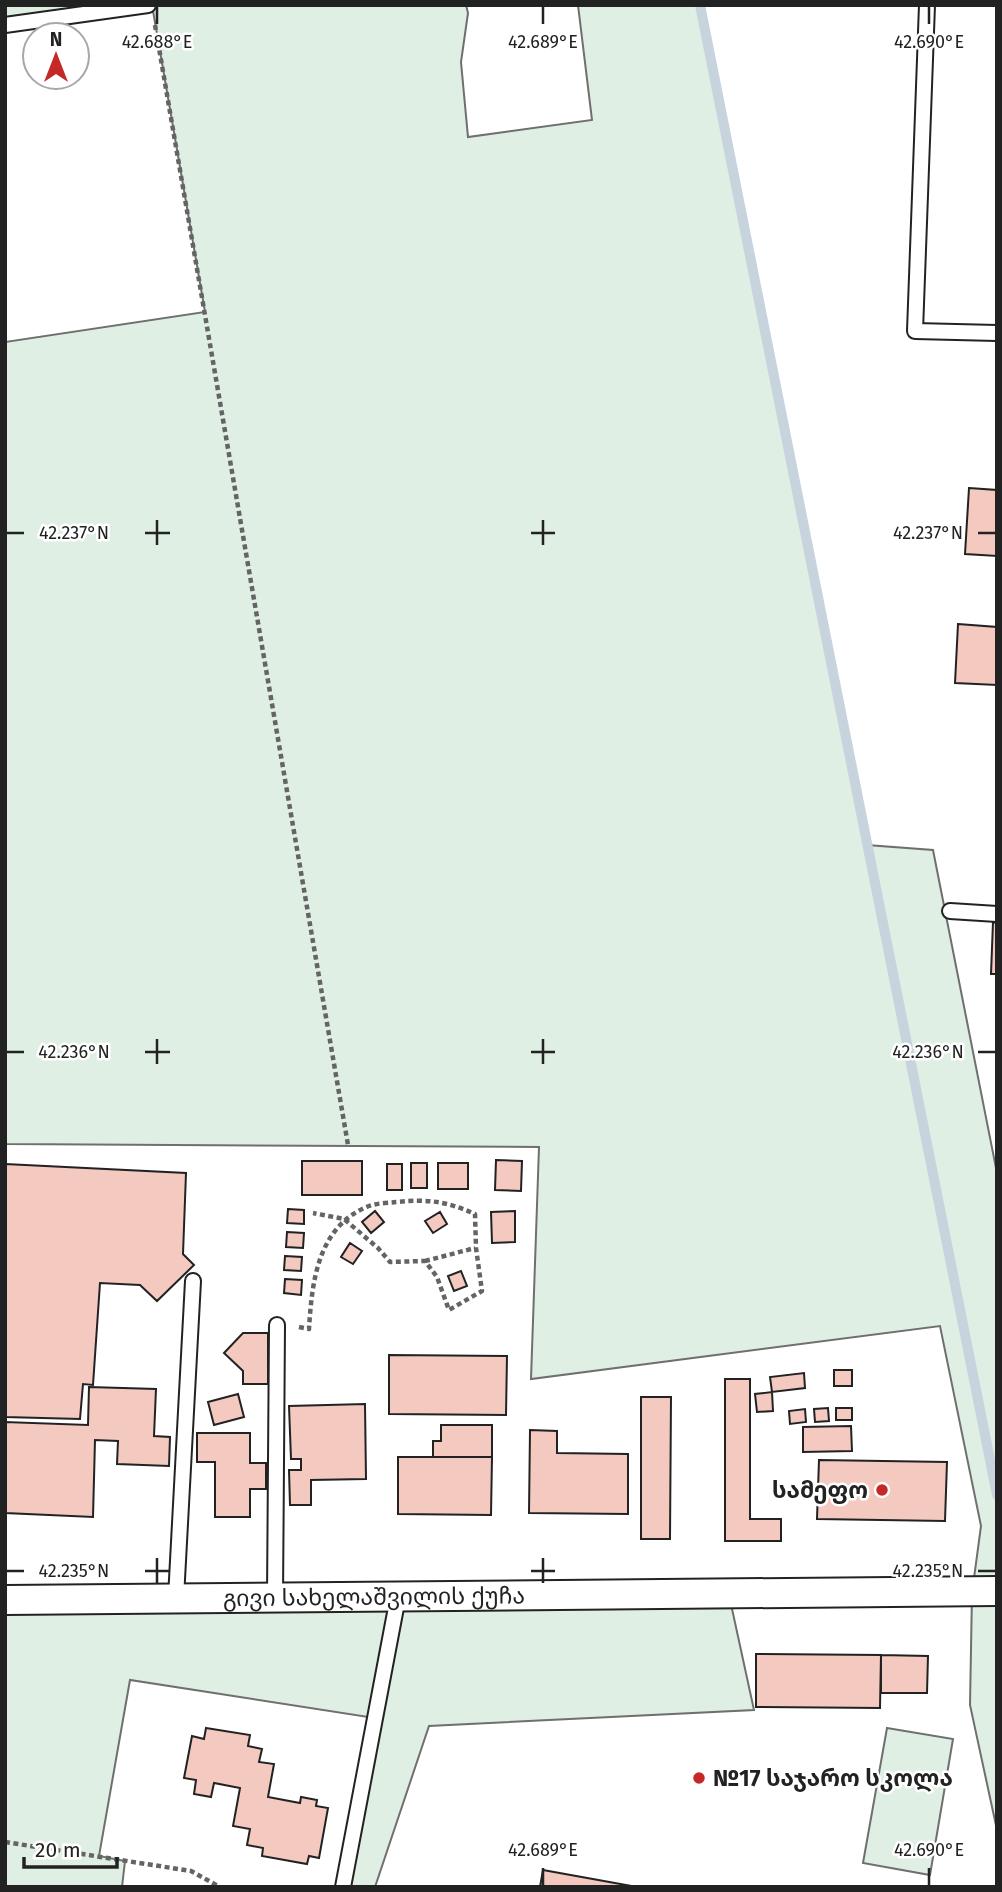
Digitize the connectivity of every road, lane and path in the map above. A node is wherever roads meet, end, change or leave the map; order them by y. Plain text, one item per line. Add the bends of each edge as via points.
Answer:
1 (927, 5) edge
2 (151, 12) edge
3 (5, 25) edge
4 (997, 333) edge
5 (950, 911) dead end
6 (997, 914) edge
7 (348, 1145) dead end
8 (313, 1213) dead end
9 (344, 1219) junction
10 (476, 1248) junction
11 (425, 1261) junction
12 (192, 1281) dead end
13 (277, 1325) joint
14 (997, 1591) edge
15 (398, 1597) junction
16 (176, 1598) junction
17 (275, 1598) junction
18 (5, 1600) edge
19 (5, 1842) edge
20 (220, 1887) edge
21 (343, 1887) edge

1 - 4 lane via 915,331
2 - 3 lane
2 - 7 path
5 - 6 lane
8 - 9 path
9 - 10 path via 372,1205 417,1200 450,1203 475,1214
9 - 11 path via 390,1262
9 - 13 path via 324,1246 311,1291 309,1329
10 - 11 path
10 - 11 path via 482,1291 449,1310 437,1277
12 - 16 lane
13 - 17 lane
14 - 15 street, გივი სახელაშვილის ქუჩა
15 - 17 street, გივი სახელაშვილის ქუჩა
15 - 21 lane
16 - 17 street, გივი სახელაშვილის ქუჩა
16 - 18 street, გივი სახელაშვილის ქუჩა
19 - 20 path via 191,1871

